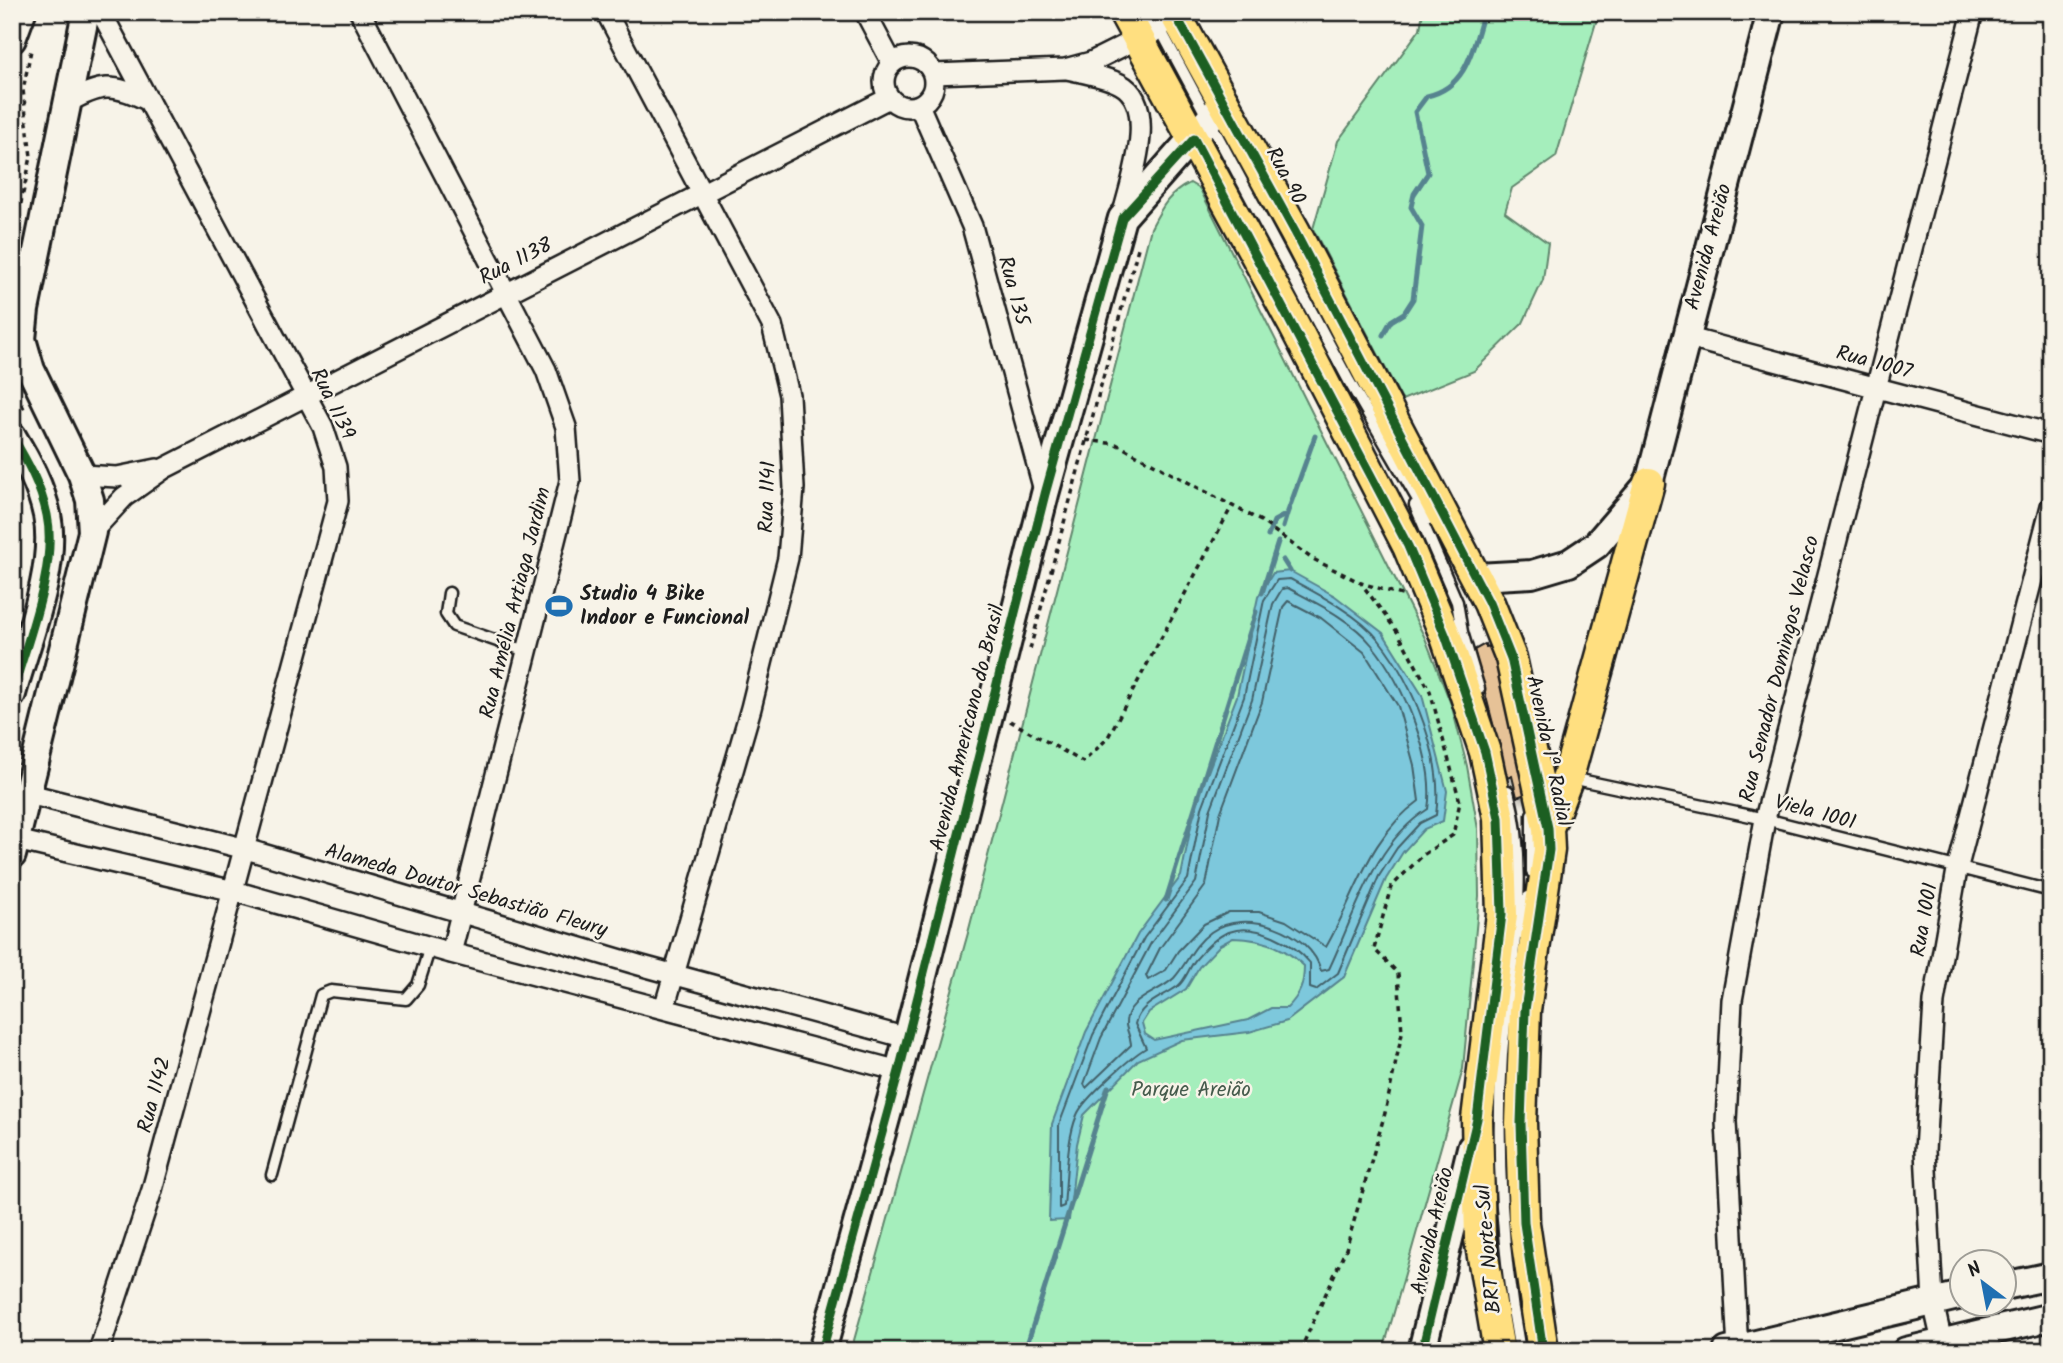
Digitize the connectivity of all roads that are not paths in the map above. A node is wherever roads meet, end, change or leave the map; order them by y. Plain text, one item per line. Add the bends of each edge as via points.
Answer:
1 (21, 12) edge
2 (86, 12) edge
3 (101, 12) edge
4 (360, 12) edge
5 (606, 12) edge
6 (865, 12) edge
7 (1124, 12) edge
8 (1770, 12) edge
9 (1973, 12) edge
10 (12, 19) edge
11 (1162, 19) edge
12 (23, 41) edge
13 (892, 63) junction
14 (1065, 69) junction
15 (933, 74) junction
16 (889, 98) junction
17 (147, 100) junction
18 (67, 103) junction
19 (919, 105) junction
20 (1209, 121) junction
21 (703, 192) junction
22 (1122, 218) junction
23 (508, 292) junction
24 (1685, 337) junction
25 (1362, 358) joint
26 (1875, 387) junction
27 (304, 395) junction
28 (2051, 434) edge
29 (12, 436) edge
30 (20, 458) edge
31 (164, 468) junction
32 (1400, 473) junction
33 (82, 475) junction
34 (1649, 483) junction
35 (1045, 495) junction
36 (2051, 506) edge
37 (92, 532) junction
38 (1477, 577) junction
39 (449, 593) dead end
40 (526, 651) junction
41 (12, 694) edge
42 (1483, 705) dead end
43 (1490, 728) dead end
44 (1500, 765) dead end
45 (1504, 777) dead end
46 (1568, 777) junction
47 (19, 793) edge
48 (1765, 819) junction
49 (1548, 828) junction
50 (14, 845) edge
51 (246, 849) junction
52 (1957, 870) junction
53 (1531, 878) dead end
54 (234, 891) junction
55 (2051, 891) edge
56 (1530, 892) dead end
57 (463, 914) junction
58 (1518, 934) junction
59 (430, 947) junction
60 (451, 953) junction
61 (674, 974) junction
62 (664, 1009) junction
63 (907, 1038) junction
64 (900, 1071) junction
65 (1477, 1119) junction
66 (272, 1175) dead end
67 (2051, 1276) edge
68 (2018, 1283) edge
69 (1948, 1298) edge
70 (1933, 1302) junction
71 (2051, 1317) edge
72 (1942, 1347) edge
73 (1734, 1350) edge
74 (99, 1351) edge
75 (822, 1351) edge
76 (1422, 1351) edge
77 (1499, 1351) edge
78 (1520, 1351) edge
79 (1543, 1351) edge
80 (1906, 1351) edge

1 - 10 street
1 - 12 street
2 - 18 street
3 - 17 street, Rua 1139
4 - 23 street, Rua Amélia Artiaga Jardim
5 - 21 street, Rua 1141
6 - 13 street
7 - 11 main road, Rua 90
8 - 24 street, Avenida Areião
9 - 26 street, Rua Senador Domingos Velasco
11 - 14 street via 1091,62
11 - 20 main road, Rua 90
11 - 20 main road, Rua 90
13 - 15 street via 914,57
13 - 16 street via 884,81
14 - 15 street
14 - 22 street, Avenida Americano do Brasil via 1121,85 1140,112 1141,129
15 - 19 street via 932,93
16 - 19 street via 896,104
16 - 21 street, Rua 1138
17 - 18 street via 124,88 106,87 88,90
17 - 27 street, Rua 1139
18 - 33 street via 23,339 31,370
19 - 35 street, Rua 135 via 972,226
20 - 22 street, Avenida Americano do Brasil
20 - 25 main road, Rua 90
20 - 32 lane
20 - 65 main road, Rua 90 via 1331,397 1408,546 1446,637 1485,752 1499,818 1502,914
21 - 23 street, Rua 1138
21 - 61 street, Rua 1141 via 772,324 789,395 794,488 788,558 751,708
22 - 35 street, Avenida Americano do Brasil
23 - 27 street, Rua 1138
23 - 40 street, Rua Amélia Artiaga Jardim via 546,369 566,427 569,481
24 - 26 street, Rua 1007
24 - 34 street, Avenida Areião
25 - 38 main road, Avenida 1ª Radial
26 - 28 street, Rua 1007
26 - 48 street, Rua Senador Domingos Velasco
27 - 31 street, Rua 1138
27 - 51 street, Rua 1139 via 323,427 337,467 338,501
29 - 30 street
30 - 41 street via 48,517 48,542 45,574
31 - 33 street, Rua 1138 via 117,477
31 - 37 street, Rua 1138 via 124,497
32 - 42 lane via 1457,602
32 - 53 lane via 1470,584 1497,641 1530,776
33 - 37 street via 90,500
34 - 38 street via 1596,545 1569,563 1532,574
34 - 46 main road
35 - 63 street, Avenida Americano do Brasil
36 - 52 street, Rua 1001
37 - 47 street
38 - 49 main road, Avenida 1ª Radial via 1511,658
39 - 40 lane via 446,614 454,625
40 - 57 street, Rua Amélia Artiaga Jardim
43 - 44 lane
45 - 58 lane, BRT Norte-Sul via 1514,814
46 - 48 lane, Viela 1001
46 - 49 main road
47 - 50 street
47 - 51 street, Alameda Doutor Sebastião Fleury
48 - 52 lane, Viela 1001
48 - 73 street, Rua Senador Domingos Velasco via 1732,1000 1726,1122
49 - 79 main road, Avenida 1ª Radial via 1549,850 1525,1010 1521,1123 1524,1223
50 - 54 street
51 - 54 street, Rua 1142
51 - 57 street, Alameda Doutor Sebastião Fleury
52 - 55 lane, Viela 1001
52 - 70 street, Rua 1001 via 1934,1002 1925,1151
54 - 59 street
54 - 74 street, Rua 1142 via 152,1190
56 - 58 lane, BRT Norte-Sul
57 - 60 street, Rua Amélia Artiaga Jardim
57 - 61 street, Alameda Doutor Sebastião Fleury
58 - 78 lane, BRT Norte-Sul via 1503,1054 1500,1148 1506,1256
59 - 60 street
59 - 66 lane via 418,985 406,999 331,991 321,995
60 - 62 street
61 - 62 street, Rua 1141
61 - 63 street, Alameda Doutor Sebastião Fleury
62 - 64 street
63 - 64 street, Avenida Americano do Brasil
64 - 75 street, Avenida Americano do Brasil
65 - 76 street, Avenida Areião
65 - 77 main road via 1480,1239
67 - 68 street
69 - 70 street
70 - 72 street, Rua 1001
70 - 73 street
71 - 72 street
72 - 80 street

